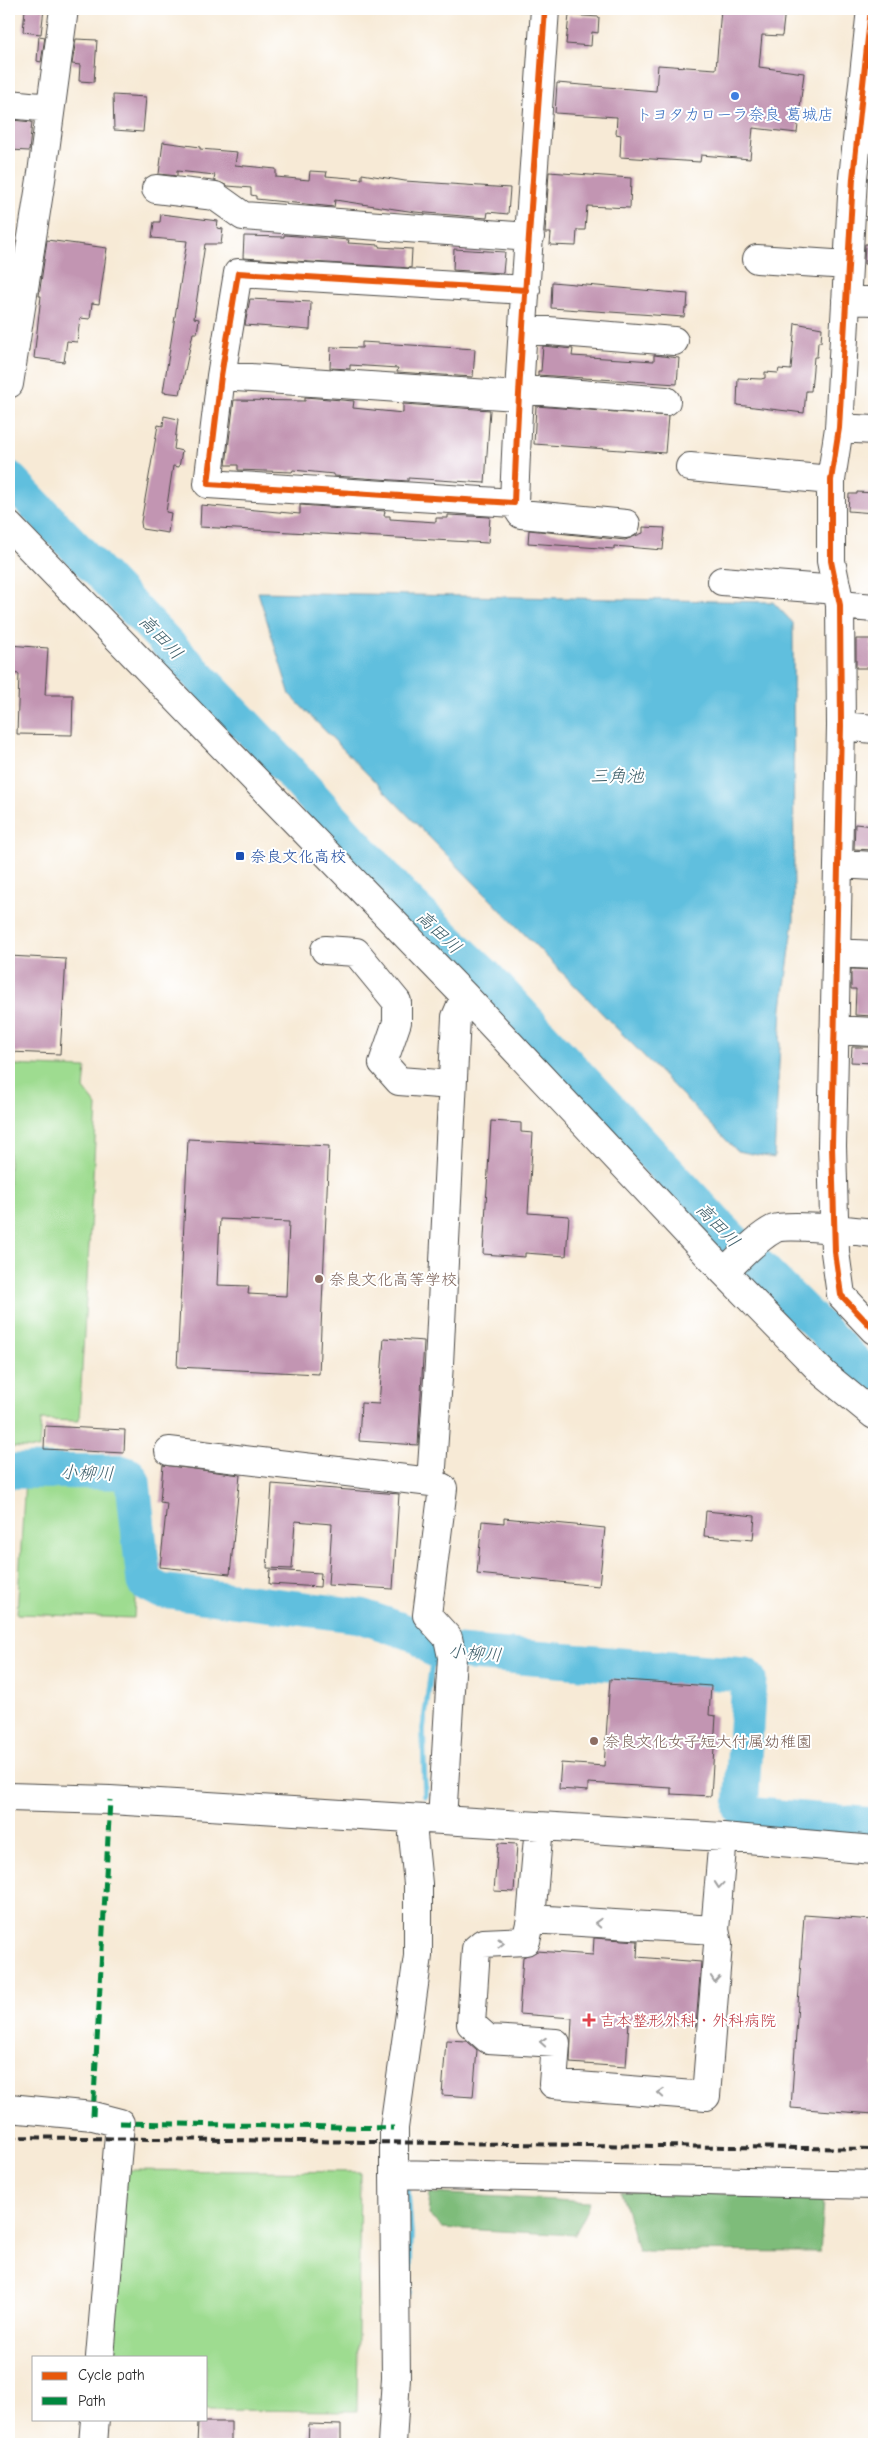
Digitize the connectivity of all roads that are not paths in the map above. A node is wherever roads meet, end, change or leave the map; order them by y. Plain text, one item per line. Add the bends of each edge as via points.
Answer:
1 (64, 9) edge
2 (544, 9) edge
3 (871, 9) edge
4 (9, 104) edge
5 (50, 108) junction
6 (865, 148) edge
7 (156, 189) dead end
8 (530, 237) junction
9 (758, 259) dead end
10 (848, 265) junction
11 (526, 290) junction
12 (846, 300) junction
13 (874, 301) edge
14 (524, 329) junction
15 (674, 341) dead end
16 (221, 376) junction
17 (9, 384) edge
18 (518, 392) junction
19 (666, 401) dead end
20 (839, 428) junction
21 (874, 430) edge
22 (690, 466) dead end
23 (831, 480) junction
24 (514, 503) junction
25 (626, 524) dead end
26 (9, 526) edge
27 (722, 581) dead end
28 (839, 598) junction
29 (874, 608) edge
30 (841, 726) junction
31 (874, 729) edge
32 (839, 864) junction
33 (874, 866) edge
34 (325, 950) dead end
35 (836, 953) junction
36 (874, 955) edge
37 (465, 996) junction
38 (834, 1030) junction
39 (874, 1032) edge
40 (452, 1085) junction
41 (836, 1229) junction
42 (874, 1234) edge
43 (729, 1267) junction
44 (874, 1330) edge
45 (874, 1415) edge
46 (169, 1451) dead end
47 (430, 1482) junction
48 (9, 1797) edge
49 (414, 1818) junction
50 (442, 1820) junction
51 (538, 1826) junction
52 (723, 1837) junction
53 (874, 1850) edge
54 (531, 1919) junction
55 (715, 1930) junction
56 (9, 2108) edge
57 (394, 2174) junction
58 (874, 2185) edge
59 (100, 2356) edge
60 (95, 2420) edge
61 (93, 2444) edge
62 (392, 2444) edge

1 - 5 street
2 - 8 street
3 - 6 street
4 - 5 street
5 - 17 street
6 - 10 street
7 - 8 street via 215,196 243,216
8 - 11 street
9 - 10 street
10 - 12 street
11 - 14 street
11 - 16 street via 238,273
12 - 13 street
12 - 20 street
14 - 15 street
14 - 18 street
16 - 18 street
16 - 24 street via 208,484
18 - 19 street
18 - 24 street
20 - 21 street
20 - 23 street
22 - 23 street
23 - 28 street via 831,561
24 - 25 street via 520,514
26 - 37 street
27 - 28 street
28 - 29 street
28 - 30 street
30 - 31 street
30 - 32 street
32 - 33 street
32 - 35 street
34 - 40 street via 356,952 397,1002 397,1022 383,1062 399,1081
35 - 36 street
35 - 38 street
37 - 40 street via 456,1017
37 - 43 street
38 - 39 street
38 - 41 street via 832,1146
40 - 47 street
41 - 42 street
41 - 43 street via 777,1228
41 - 44 street via 835,1252 841,1296
43 - 45 street via 824,1374
46 - 47 street
47 - 50 street via 443,1488 427,1615 450,1648
48 - 49 street
49 - 50 street
49 - 57 street via 418,1956 394,2128
50 - 51 street
51 - 52 street
51 - 54 street
52 - 53 street
52 -> 55 street
55 -> 54 street
55 -> 54 street via 718,1944 706,2096 554,2084 556,2043 488,2039 471,2024 476,1949 483,1942 526,1941
56 - 59 street via 93,2116 120,2123
57 - 58 street
57 - 62 street via 396,2377
60 - 61 street

